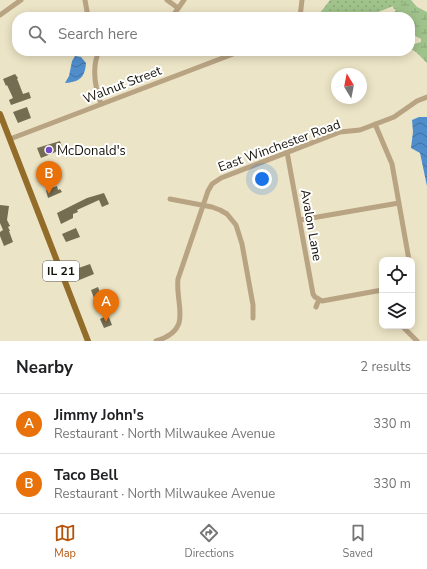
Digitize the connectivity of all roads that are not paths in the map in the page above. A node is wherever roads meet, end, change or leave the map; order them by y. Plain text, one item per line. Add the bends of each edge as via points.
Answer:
1 (21, 0) edge
2 (85, 0) edge
3 (167, 0) edge
4 (184, 0) edge
5 (302, 0) edge
6 (178, 8) junction
7 (87, 12) edge
8 (175, 12) edge
9 (301, 12) edge
10 (0, 15) edge
11 (97, 56) edge
12 (228, 56) edge
13 (427, 97) edge
14 (101, 104) junction
15 (0, 114) edge
16 (375, 124) junction
17 (10, 138) junction
18 (287, 152) junction
19 (170, 199) dead end
20 (399, 203) junction
21 (203, 206) junction
22 (300, 220) junction
23 (408, 257) edge
24 (379, 291) edge
25 (319, 299) junction
26 (316, 307) dead end
27 (253, 318) dead end
28 (405, 329) edge
29 (88, 341) edge
30 (156, 341) edge
31 (416, 341) edge

1 - 10 street
2 - 7 street
3 - 6 street
4 - 6 street
5 - 9 street
6 - 8 street
11 - 14 street via 95,64 96,85
12 - 14 street, Walnut Street
13 - 16 street, East Winchester Road via 394,117
14 - 17 street, Walnut Street
15 - 17 main road, IL 21
16 - 18 street, East Winchester Road via 360,130 340,132
16 - 20 street via 392,164
17 - 29 main road, IL 21
18 - 21 street, East Winchester Road via 216,181 208,191
18 - 22 street, Avalon Lane
19 - 21 street
20 - 22 street
20 - 23 street
21 - 27 street via 227,214 236,225 242,244
21 - 30 street, East Winchester Road via 178,279 180,321 173,333
22 - 25 street, Avalon Lane via 313,294
24 - 25 street via 322,301
25 - 26 street
28 - 31 street

